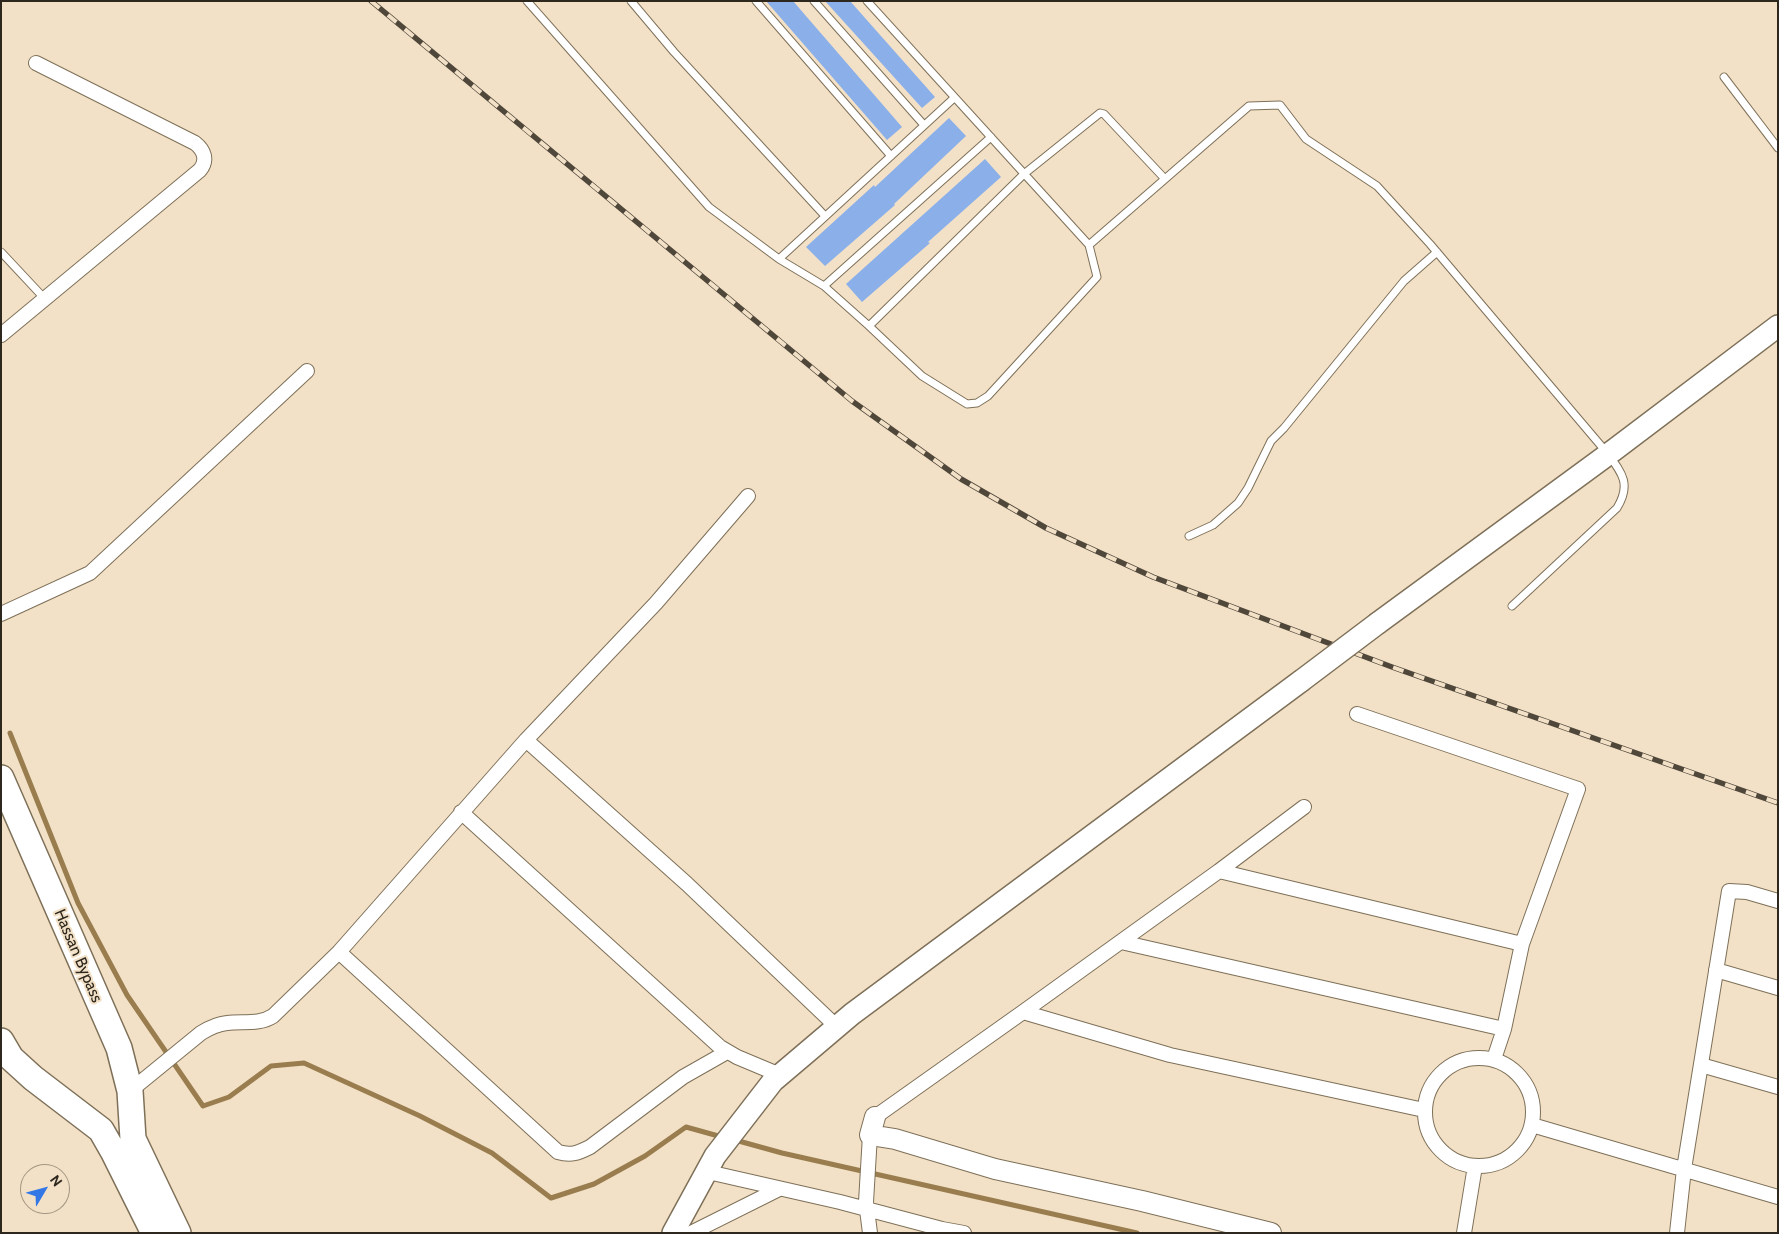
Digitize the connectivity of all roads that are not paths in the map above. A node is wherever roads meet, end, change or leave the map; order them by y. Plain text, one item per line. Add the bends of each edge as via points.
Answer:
1 (527, 1) edge
2 (631, 1) edge
3 (756, 1) edge
4 (814, 1) edge
5 (867, 1) edge
6 (36, 63) dead end
7 (1724, 77) dead end
8 (954, 98) junction
9 (924, 125) junction
10 (991, 137) junction
11 (1778, 148) edge
12 (891, 156) junction
13 (1024, 174) junction
14 (1165, 178) junction
15 (825, 216) junction
16 (1089, 245) junction
17 (1, 252) edge
18 (1437, 252) junction
19 (779, 259) junction
20 (824, 286) junction
21 (45, 299) junction
22 (869, 326) junction
23 (1778, 326) edge
24 (1, 335) edge
25 (307, 371) dead end
26 (1608, 454) junction
27 (748, 496) dead end
28 (1189, 536) dead end
29 (1512, 606) dead end
30 (1, 614) edge
31 (1357, 714) dead end
32 (526, 740) junction
33 (1, 778) edge
34 (1304, 807) dead end
35 (461, 812) junction
36 (1219, 871) junction
37 (1778, 901) edge
38 (1121, 942) junction
39 (1522, 944) junction
40 (339, 952) junction
41 (1716, 970) junction
42 (1778, 988) edge
43 (1023, 1012) junction
44 (837, 1027) junction
45 (1504, 1029) junction
46 (1, 1041) edge
47 (727, 1052) junction
48 (1494, 1060) junction
49 (1701, 1065) junction
50 (776, 1078) junction
51 (1778, 1087) edge
52 (130, 1091) junction
53 (1424, 1110) junction
54 (1532, 1124) junction
55 (872, 1126) junction
56 (711, 1164) junction
57 (1475, 1166) junction
58 (1684, 1169) junction
59 (779, 1189) junction
60 (1778, 1197) edge
61 (867, 1205) junction
62 (942, 1231) edge
63 (154, 1233) edge
64 (178, 1233) edge
65 (673, 1233) edge
66 (691, 1233) edge
67 (870, 1233) edge
68 (964, 1233) edge
69 (1271, 1233) edge
70 (1464, 1233) edge
71 (1677, 1233) edge

1 - 19 lane via 709,207
2 - 15 lane
3 - 12 lane
4 - 9 lane
5 - 8 lane
6 - 21 street via 195,143 205,159 200,170
7 - 11 lane
8 - 9 lane
8 - 10 lane
9 - 12 lane
10 - 13 lane
10 - 20 lane
12 - 15 lane
13 - 14 lane via 1101,113
13 - 16 lane
13 - 22 lane
14 - 16 lane
14 - 18 lane via 1249,106 1280,104 1306,139 1377,186
15 - 19 lane
16 - 22 lane via 1097,277 988,396 977,403 967,404 922,376
17 - 21 lane
18 - 26 lane
18 - 28 lane via 1404,281 1271,441 1238,503 1213,525
19 - 20 lane
20 - 22 lane
21 - 24 street
23 - 26 main road
25 - 30 street via 90,573
26 - 29 lane via 1625,485 1622,500
26 - 44 main road, bridge
27 - 32 street via 656,603
31 - 39 street via 1578,789
32 - 35 street
32 - 44 street via 687,884
33 - 52 highway, Hassan Bypass via 118,1048
34 - 36 street
35 - 40 street
35 - 47 street
36 - 38 street
36 - 39 street
37 - 41 street via 1747,892 1729,891
38 - 43 street
38 - 45 street
39 - 45 street
40 - 47 street via 558,1152 569,1155 590,1147 683,1076
40 - 52 street via 268,1020 212,1026
41 - 42 street
41 - 49 street
43 - 53 street via 1170,1055
43 - 55 street
44 - 50 main road
45 - 48 street
46 - 63 highway via 11,1058 33,1078 101,1130
47 - 50 street
48 - 53 street via 1470,1058 1446,1067 1434,1079
48 - 54 street via 1509,1066 1521,1078 1533,1108
49 - 51 street
49 - 58 street
50 - 56 main road
52 - 64 highway, Hassan Bypass via 133,1139
53 - 57 street via 1426,1127 1433,1142 1459,1163
54 - 57 street via 1517,1151 1505,1160
54 - 58 street
55 - 61 street
55 - 69 street via 895,1139 995,1169
56 - 59 street
56 - 65 main road
57 - 70 street
58 - 60 street
58 - 71 street
59 - 61 street
59 - 66 street
61 - 62 street
61 - 67 street
62 - 68 street

